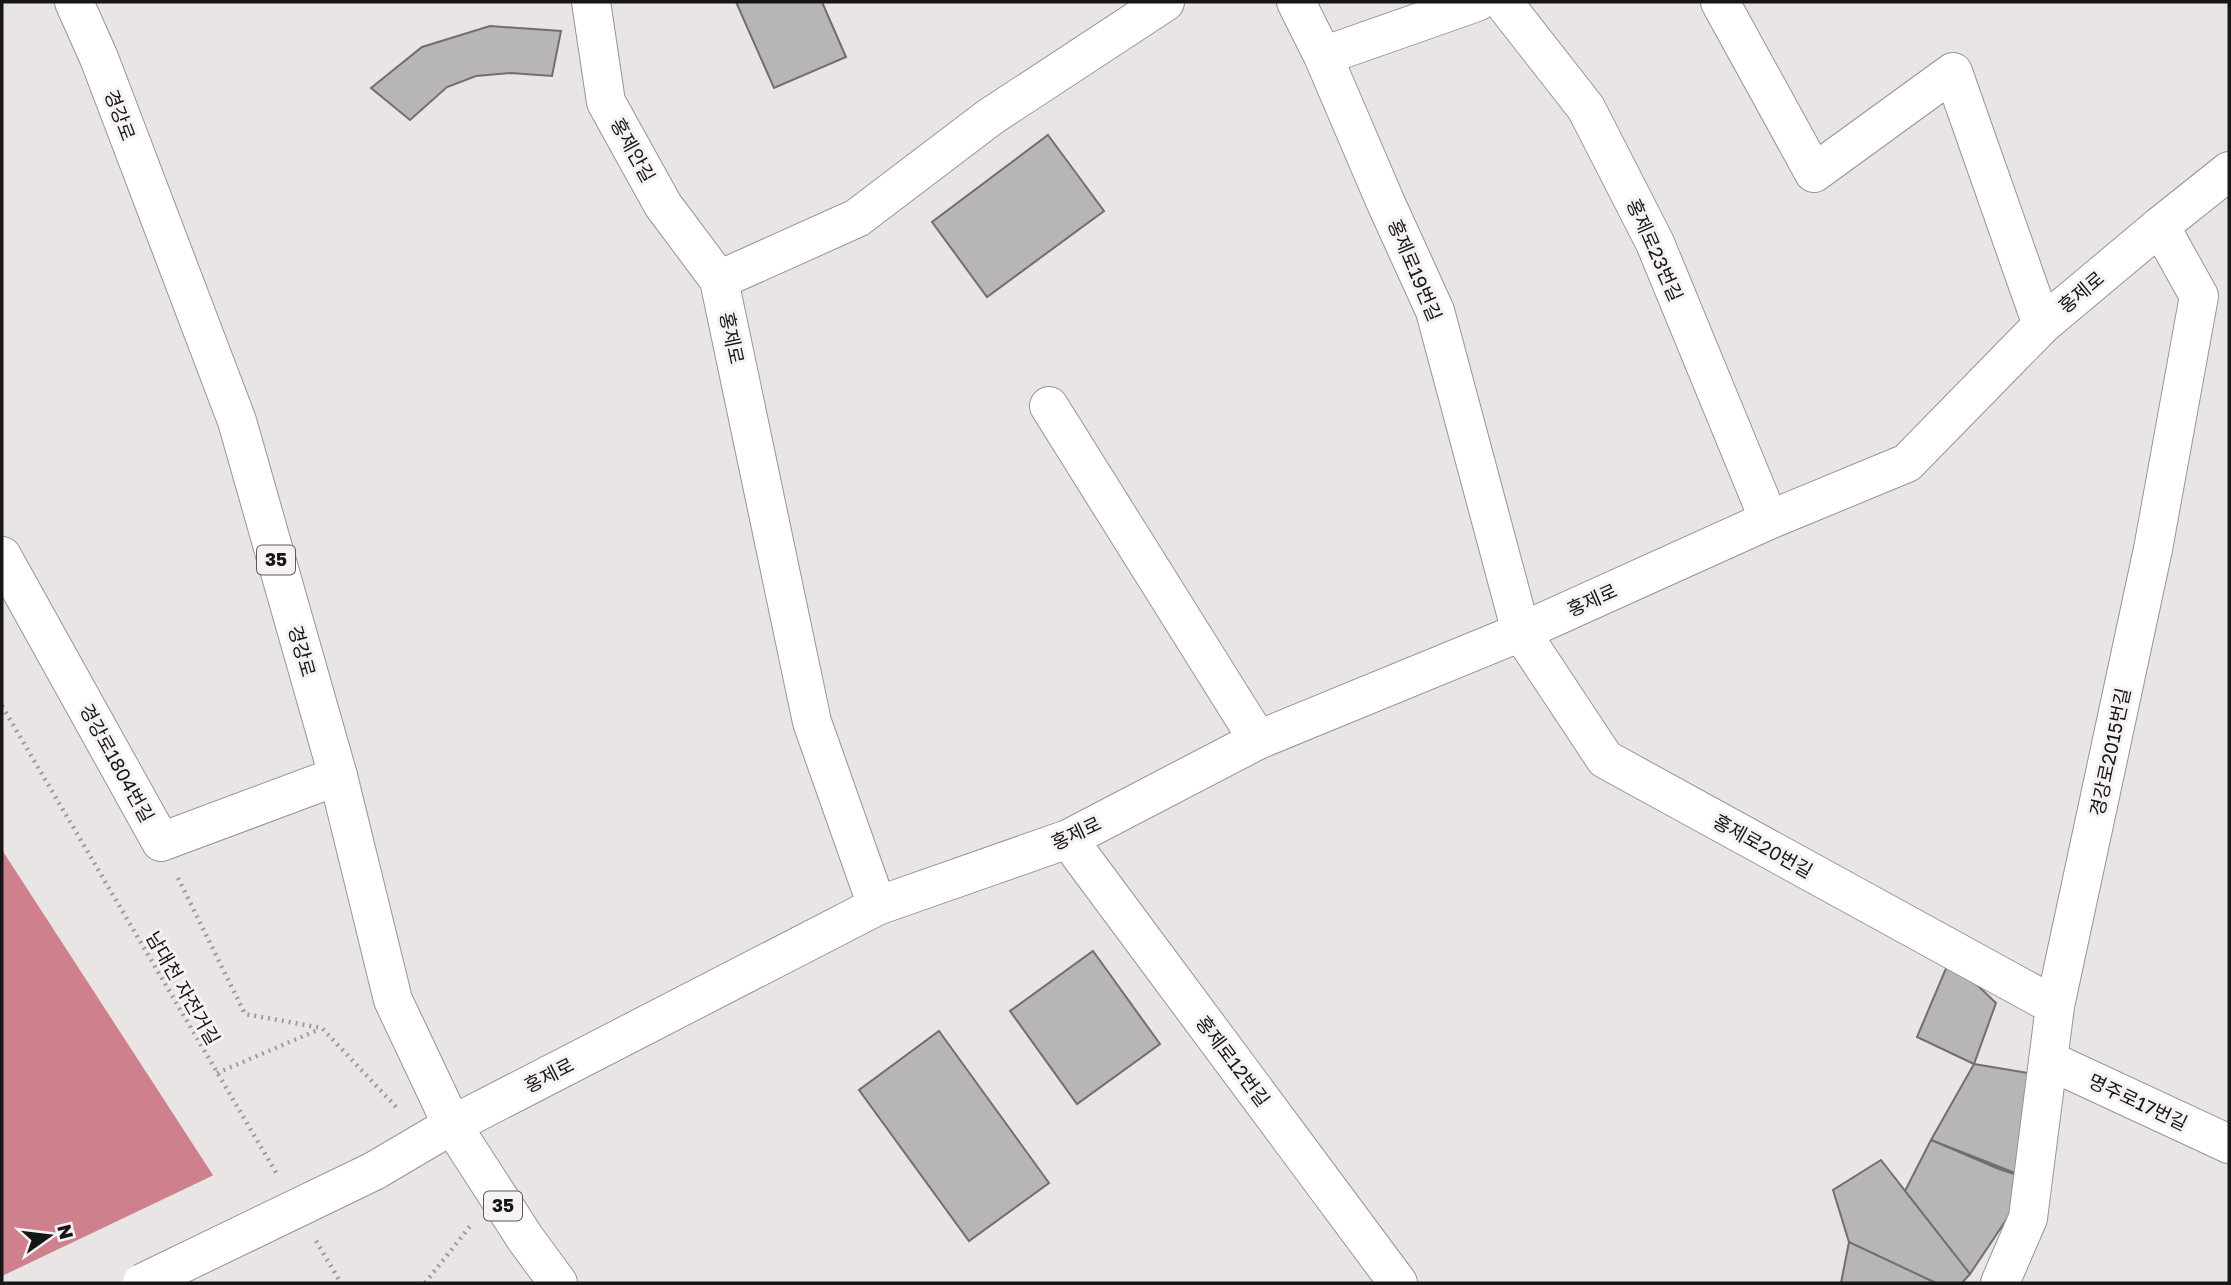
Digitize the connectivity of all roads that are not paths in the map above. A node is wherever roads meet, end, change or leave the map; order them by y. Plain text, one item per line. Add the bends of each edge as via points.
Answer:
1 (74, 2) edge
2 (591, 2) edge
3 (1165, 2) edge
4 (1296, 2) edge
5 (1477, 2) edge
6 (1503, 2) edge
7 (1720, 2) edge
8 (1323, 56) junction
9 (2229, 171) edge
10 (2160, 226) junction
11 (719, 280) junction
12 (2042, 325) junction
13 (1049, 406) dead end
14 (1769, 520) junction
15 (2, 556) edge
16 (1521, 632) junction
17 (1258, 740) junction
18 (338, 776) junction
19 (1068, 839) junction
20 (877, 906) junction
21 (2055, 1006) junction
22 (2048, 1060) junction
23 (439, 1132) junction
24 (2229, 1144) edge
25 (142, 1283) edge
26 (558, 1283) edge
27 (1398, 1283) edge
28 (2000, 1283) edge

1 - 18 street, 경강로 / 35 via 237,421
2 - 11 street, 홍제안길 via 606,102 663,205
3 - 11 street via 989,117 857,218
4 - 8 street, 홍제로19번길
5 - 8 street
6 - 14 street, 홍제로23번길 via 1586,108 1655,243
7 - 12 street via 1814,173 1953,72
8 - 16 street, 홍제로19번길 via 1435,312
9 - 10 street, 홍제로
10 - 12 street, 홍제로
10 - 21 street, 경강로2015번길 via 2199,296 2153,549
11 - 20 street, 홍제로 via 812,722
12 - 14 street, 홍제로 via 1907,463
13 - 17 street
14 - 16 street, 홍제로
15 - 18 street, 경강로1804번길 via 161,842
16 - 17 street, 홍제로
16 - 21 street, 홍제로20번길 via 1605,759
17 - 19 street, 홍제로
18 - 23 street, 경강로 / 35 via 393,1000
19 - 20 street, 홍제로
19 - 27 street, 홍제로12번길
20 - 23 street, 홍제로
21 - 22 street, 경강로2015번길
22 - 24 street, 명주로17번길
22 - 28 street, 경강로2015번길 via 2028,1218
23 - 25 street, 홍제로, bridge via 374,1171
23 - 26 street, 경강로 / 35 via 496,1194

